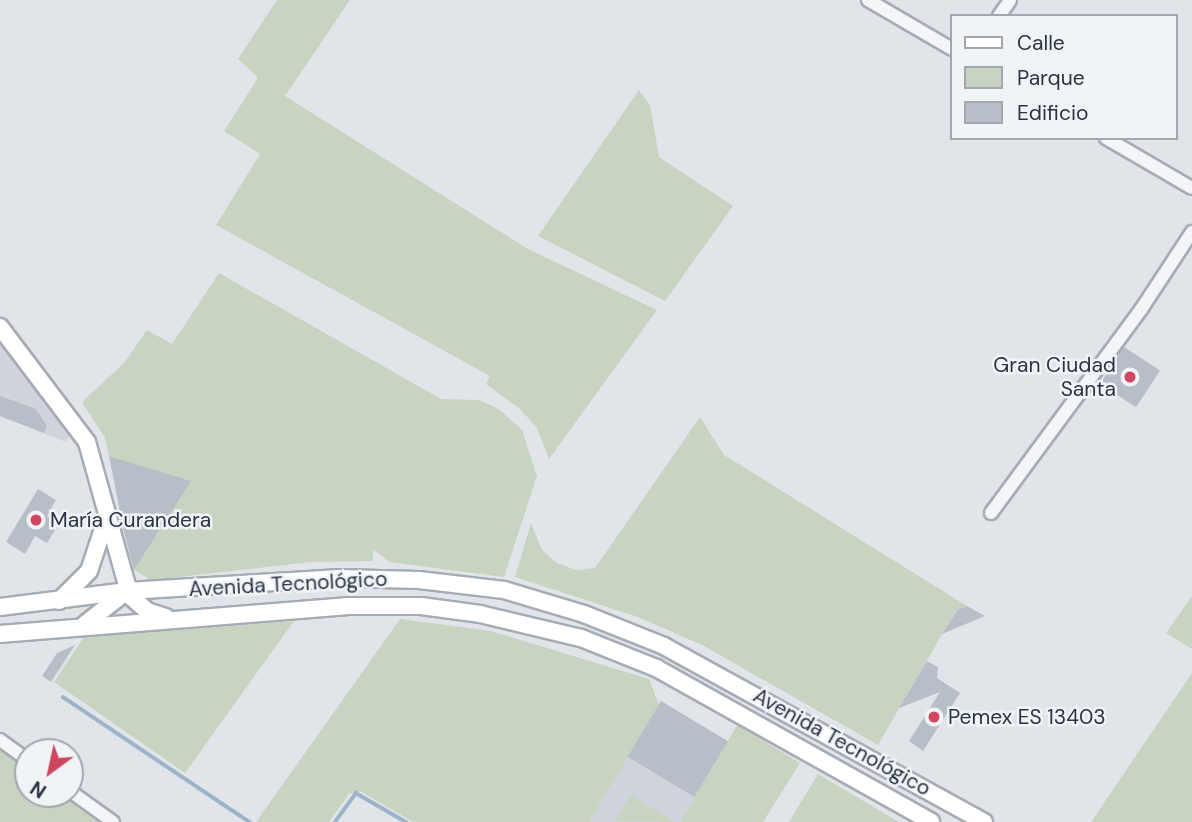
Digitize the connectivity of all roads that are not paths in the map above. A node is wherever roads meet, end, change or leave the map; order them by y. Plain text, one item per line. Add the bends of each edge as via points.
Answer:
1 (868, 0) edge
2 (950, 48) edge
3 (1109, 140) edge
4 (1192, 188) edge
5 (1192, 232) edge
6 (0, 327) edge
7 (992, 513) dead end
8 (107, 514) junction
9 (127, 591) junction
10 (59, 601) junction
11 (0, 607) edge
12 (178, 620) junction
13 (73, 628) junction
14 (0, 634) edge
15 (84, 801) edge
16 (113, 822) edge
17 (931, 822) edge
18 (984, 822) edge

1 - 2 street
3 - 4 street
5 - 7 street
6 - 8 main road via 81,430 93,454
8 - 9 main road
8 - 10 main road via 89,571
9 - 10 main road, Avenida Tecnológico
9 - 12 main road via 147,611
9 - 13 main road via 100,616
9 - 18 main road, Avenida Tecnológico via 367,578 504,590 584,614 664,646
10 - 11 main road, Avenida Tecnológico
12 - 13 main road, Avenida Tecnológico
12 - 17 main road, Avenida Tecnológico via 346,606 421,606 530,624 617,650 681,680
13 - 14 main road, Avenida Tecnológico
15 - 16 street

